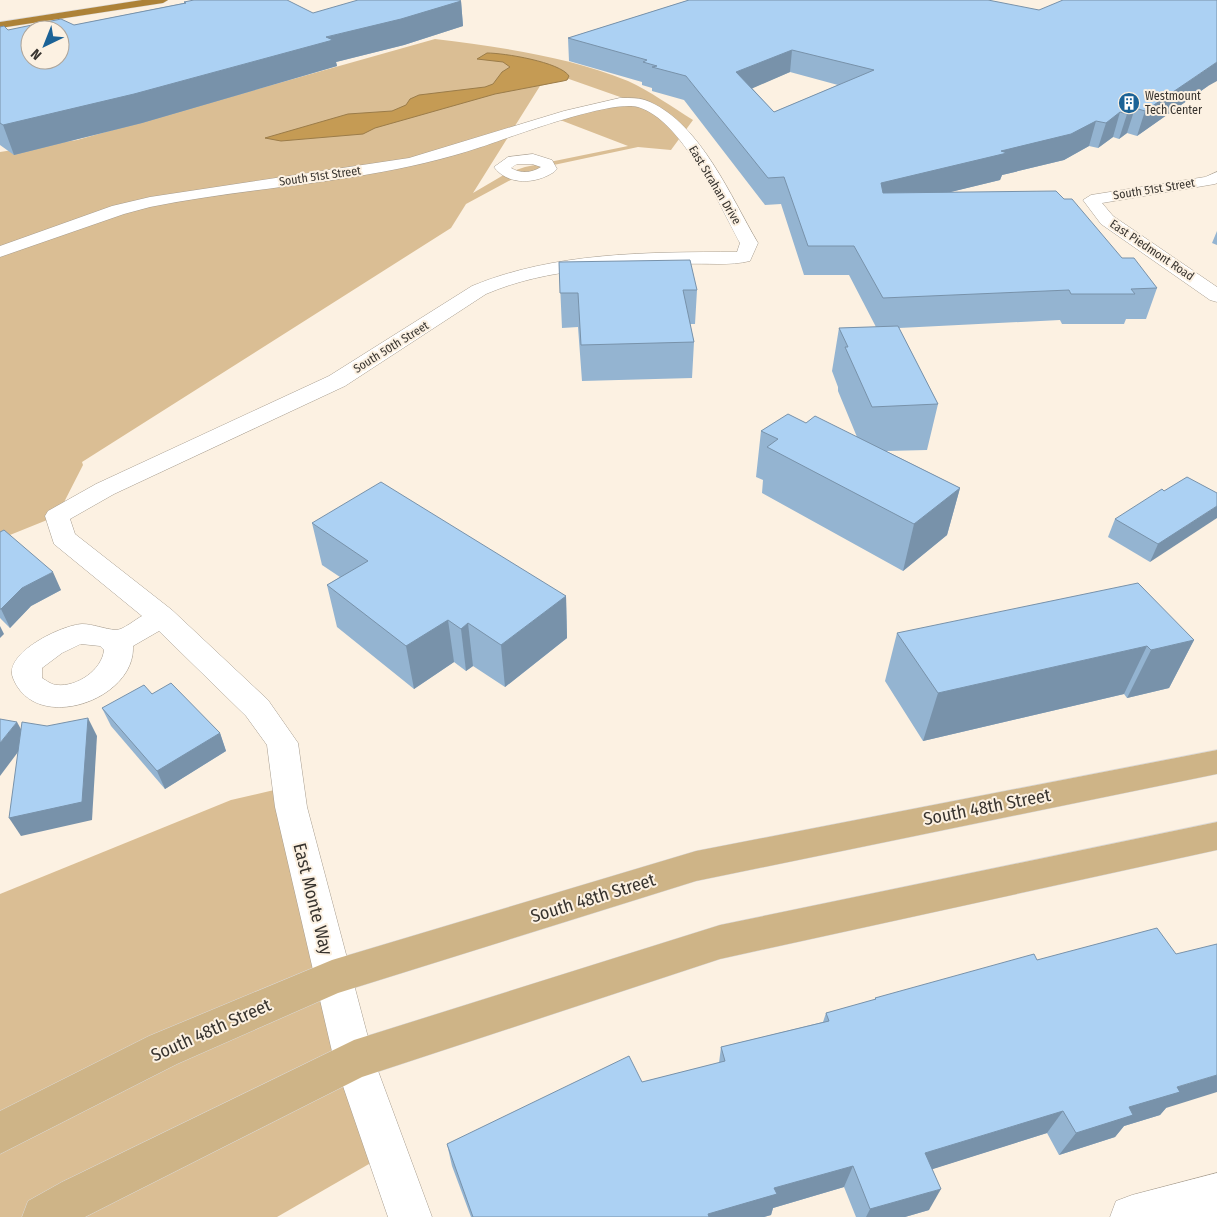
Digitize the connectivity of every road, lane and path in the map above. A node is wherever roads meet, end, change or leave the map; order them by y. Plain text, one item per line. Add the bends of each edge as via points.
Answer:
1 (163, 0) edge
2 (0, 25) edge
3 (642, 103) joint
4 (473, 143) junction
5 (513, 160) dead end
6 (1217, 177) edge
7 (1091, 200) joint
8 (0, 252) edge
9 (744, 257) joint
10 (1217, 296) edge
11 (57, 516) joint
12 (162, 618) junction
13 (116, 643) dead end
14 (1217, 762) edge
15 (1217, 836) edge
16 (332, 977) junction
17 (354, 1060) junction
18 (0, 1133) edge
19 (1217, 1196) edge
20 (44, 1217) edge
21 (410, 1217) edge
22 (1132, 1217) edge

1 - 2 highway
3 - 4 street, South 51st Street via 594,107
3 - 9 street, East Strahan Drive via 681,132 697,152 749,243
4 - 5 street
4 - 8 street, South 51st Street via 393,166 150,202 118,210
6 - 7 street, South 51st Street via 1156,191
7 - 10 street, East Piedmont Road via 1107,220
9 - 11 street, South 50th Street via 576,264 504,278 479,290 337,381 105,489
11 - 12 street, East Monte Way via 63,538
12 - 13 street
12 - 16 street, East Monte Way via 257,708 282,742 290,807
14 - 16 main road, South 48th Street via 696,866
15 - 17 main road via 720,942
16 - 17 street, East Monte Way
16 - 18 main road, South 48th Street via 163,1050
17 - 20 main road
17 - 21 street, East Monte Way
19 - 22 street

